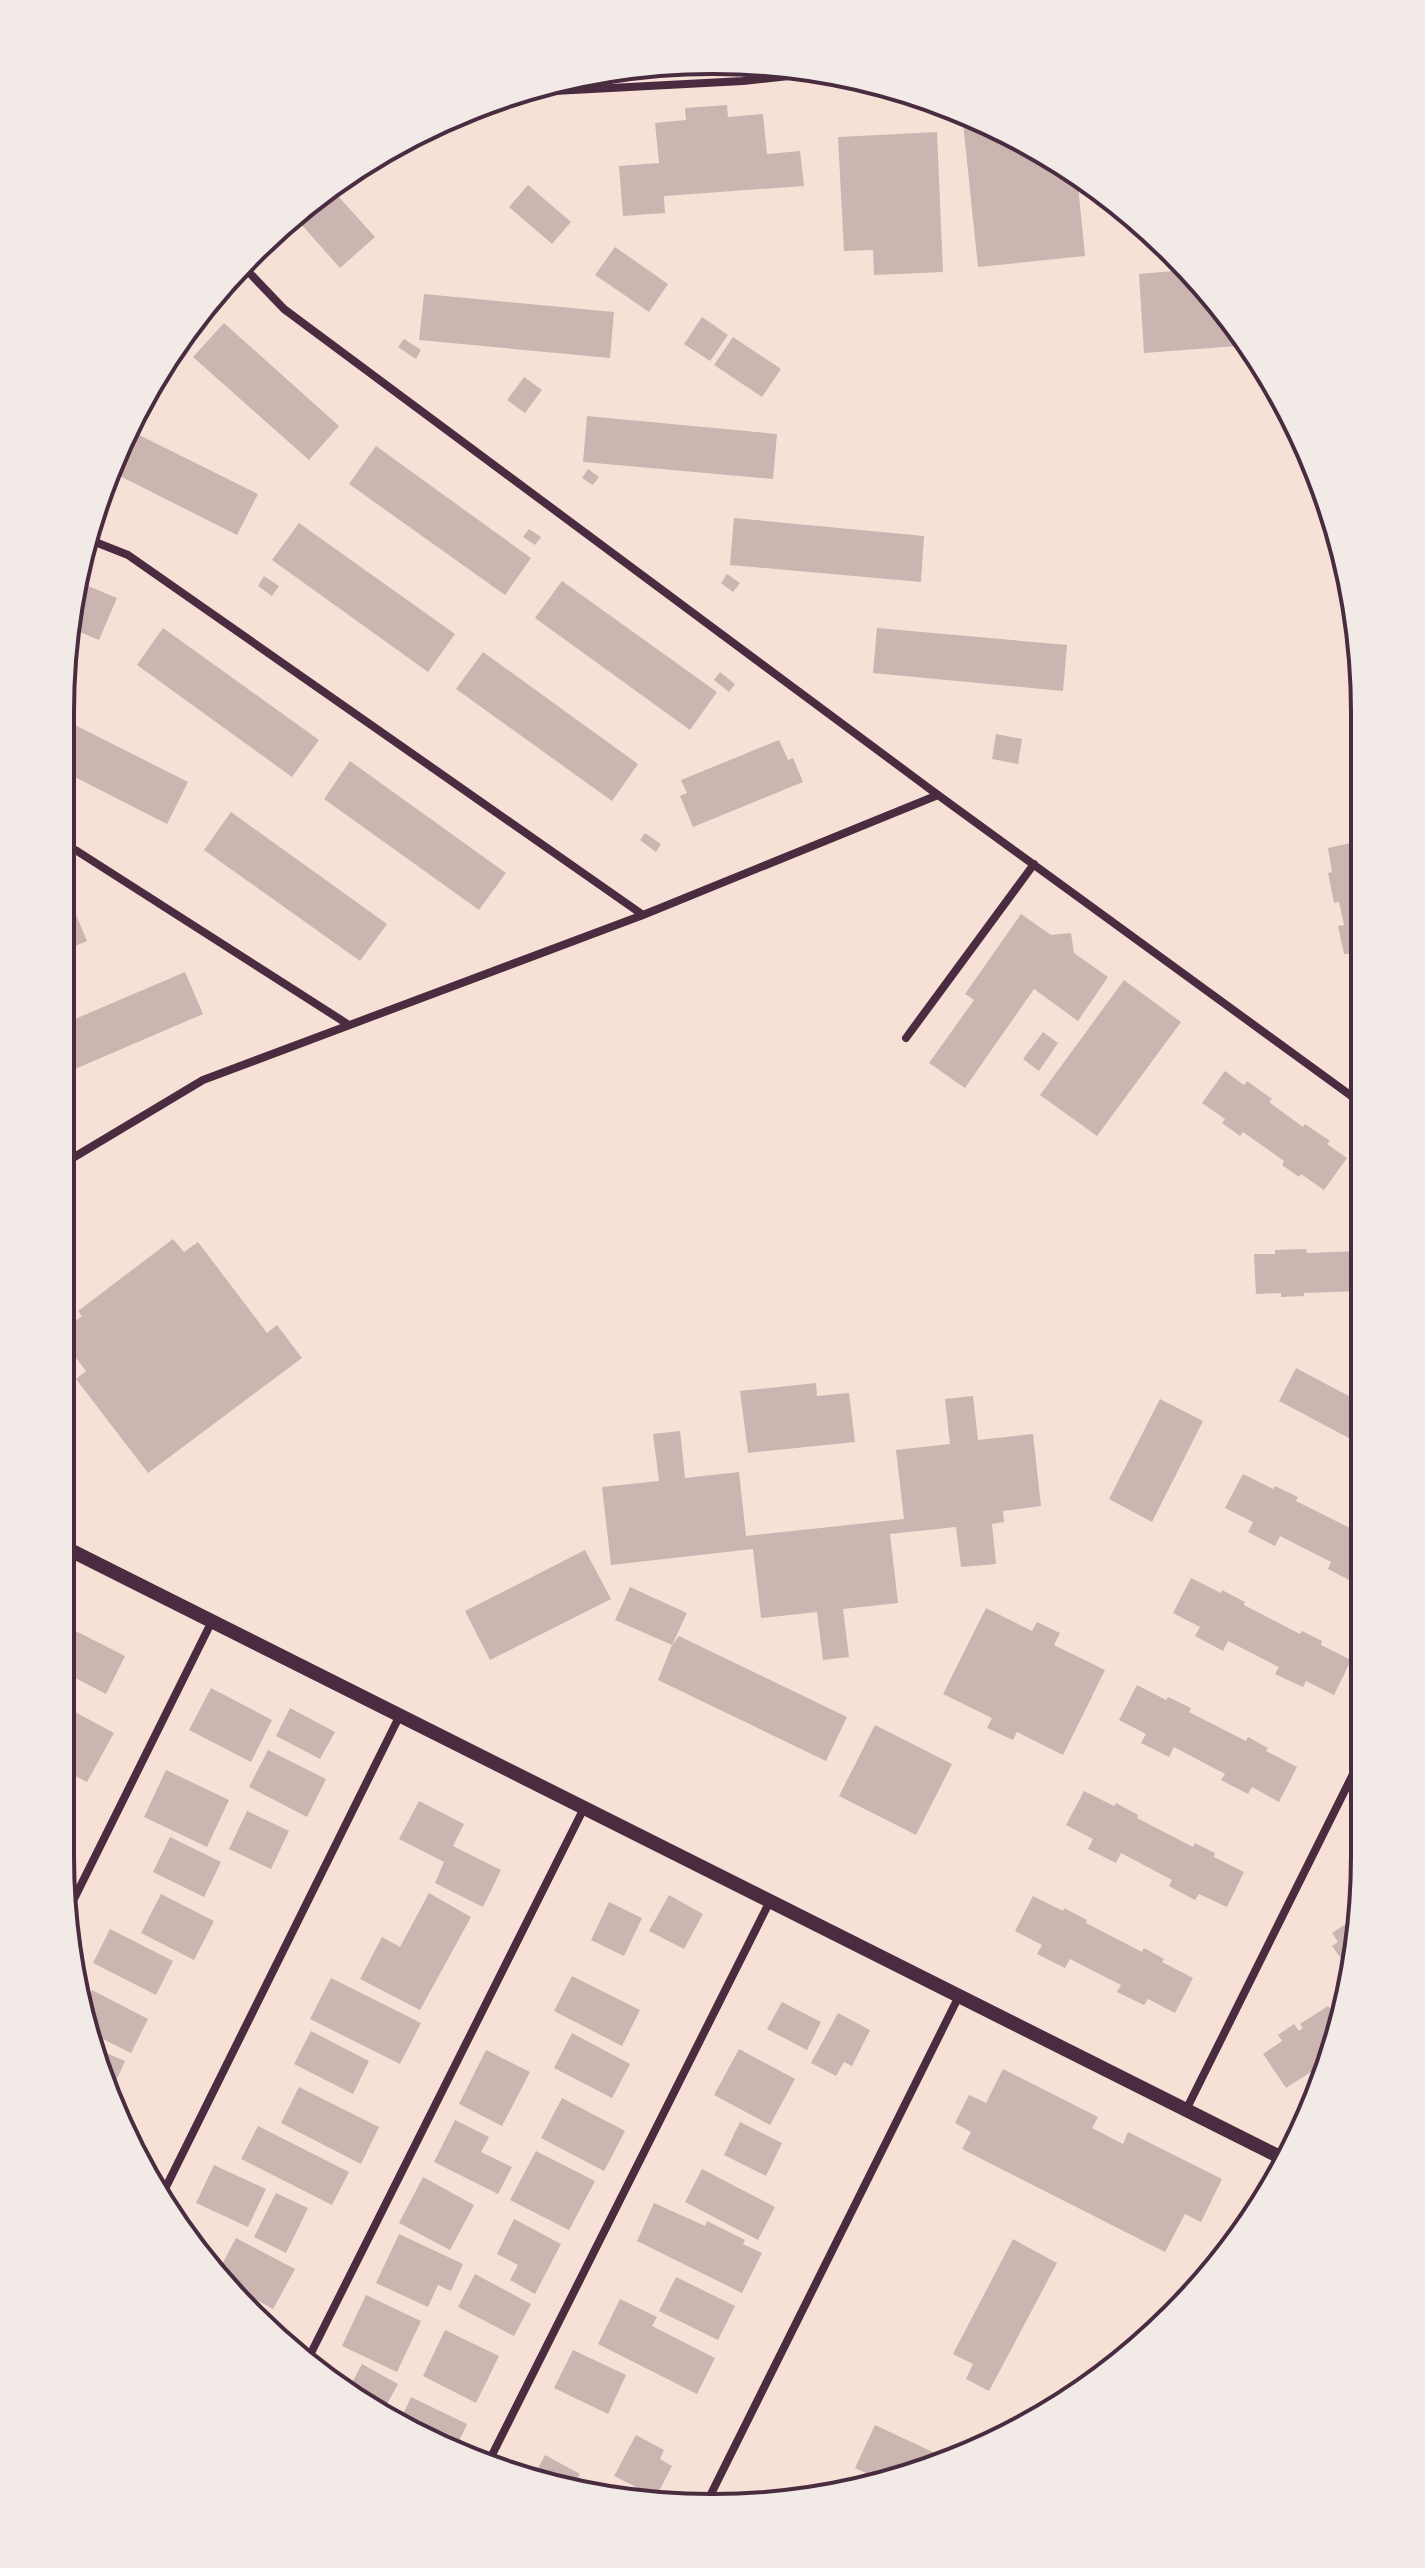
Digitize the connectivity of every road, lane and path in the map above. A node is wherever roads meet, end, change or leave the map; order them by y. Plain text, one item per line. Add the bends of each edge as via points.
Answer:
1 (778, 77) edge
2 (571, 90) edge
3 (250, 273) edge
4 (97, 543) edge
5 (938, 795) junction
6 (74, 850) edge
7 (1034, 864) junction
8 (643, 915) junction
9 (349, 1025) junction
10 (906, 1038) dead end
11 (1351, 1096) edge
12 (74, 1157) edge
13 (74, 1552) edge
14 (212, 1620) junction
15 (400, 1715) junction
16 (1351, 1778) edge
17 (584, 1808) junction
18 (75, 1897) edge
19 (769, 1903) junction
20 (959, 1996) junction
21 (1186, 2110) junction
22 (1276, 2155) edge
23 (167, 2186) edge
24 (312, 2352) edge
25 (492, 2454) edge
26 (711, 2494) edge

1 - 2 street
3 - 5 street via 284,309
4 - 8 street via 128,555
5 - 7 street
5 - 8 street
6 - 9 street
7 - 10 street
7 - 11 street
8 - 9 street
9 - 12 street via 203,1080
13 - 14 street
14 - 15 street
14 - 18 street
15 - 17 street
15 - 23 street
16 - 21 street
17 - 19 street
17 - 24 street
19 - 20 street
19 - 25 street
20 - 21 street
20 - 26 street
21 - 22 street

